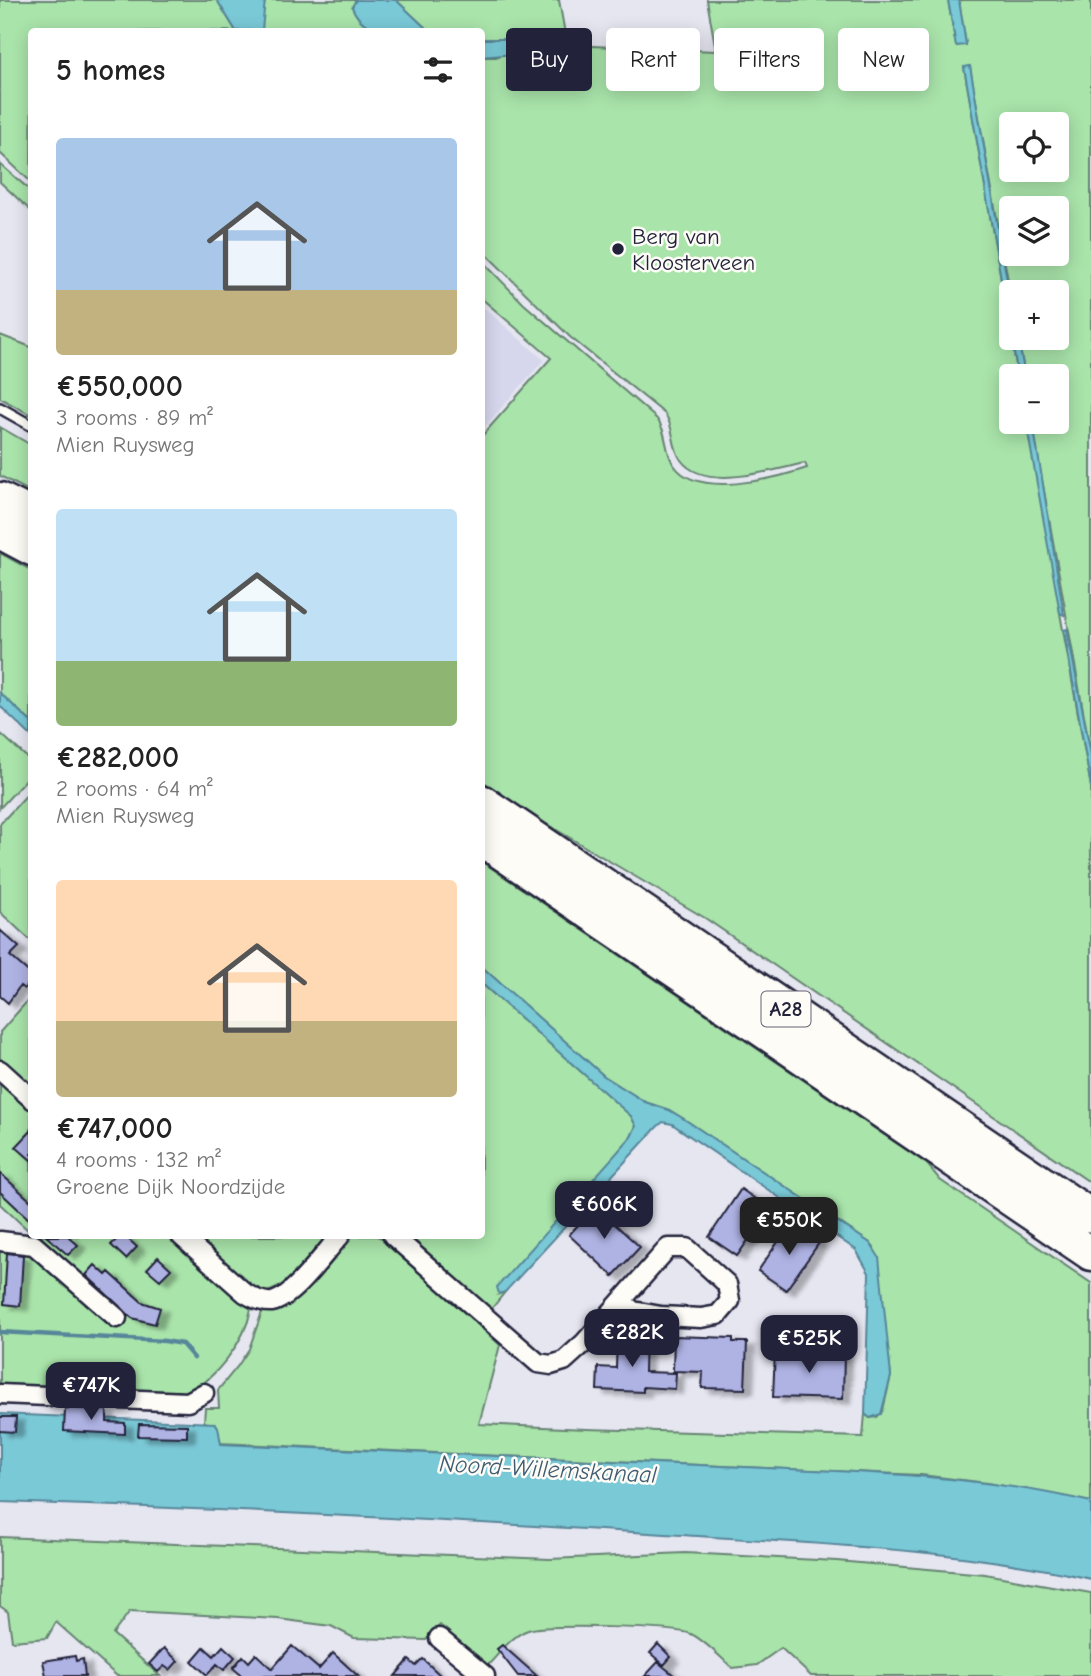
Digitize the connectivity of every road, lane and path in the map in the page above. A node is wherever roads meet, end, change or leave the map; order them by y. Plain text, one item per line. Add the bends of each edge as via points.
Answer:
1 (0, 408) edge
2 (28, 424) edge
3 (0, 499) edge
4 (28, 513) edge
5 (0, 532) edge
6 (28, 547) edge
7 (485, 804) edge
8 (485, 842) edge
9 (0, 1070) edge
10 (28, 1095) edge
11 (1091, 1216) edge
12 (184, 1239) edge
13 (337, 1239) edge
14 (396, 1239) edge
15 (0, 1241) edge
16 (1091, 1254) edge
17 (621, 1301) junction
18 (117, 1318) dead end
19 (204, 1393) dead end
20 (0, 1394) edge
21 (439, 1638) dead end
22 (485, 1676) edge

1 - 2 lane
3 - 4 highway
5 - 6 highway
7 - 11 highway, A28
8 - 16 highway, A28
9 - 10 street
12 - 13 street via 245,1293 271,1302 287,1294
14 - 17 street via 538,1363 564,1361
15 - 18 street via 34,1245
17 - 17 street via 668,1248 687,1248 727,1284 730,1301 718,1315 701,1318 633,1311
19 - 20 street via 188,1402
21 - 22 street

